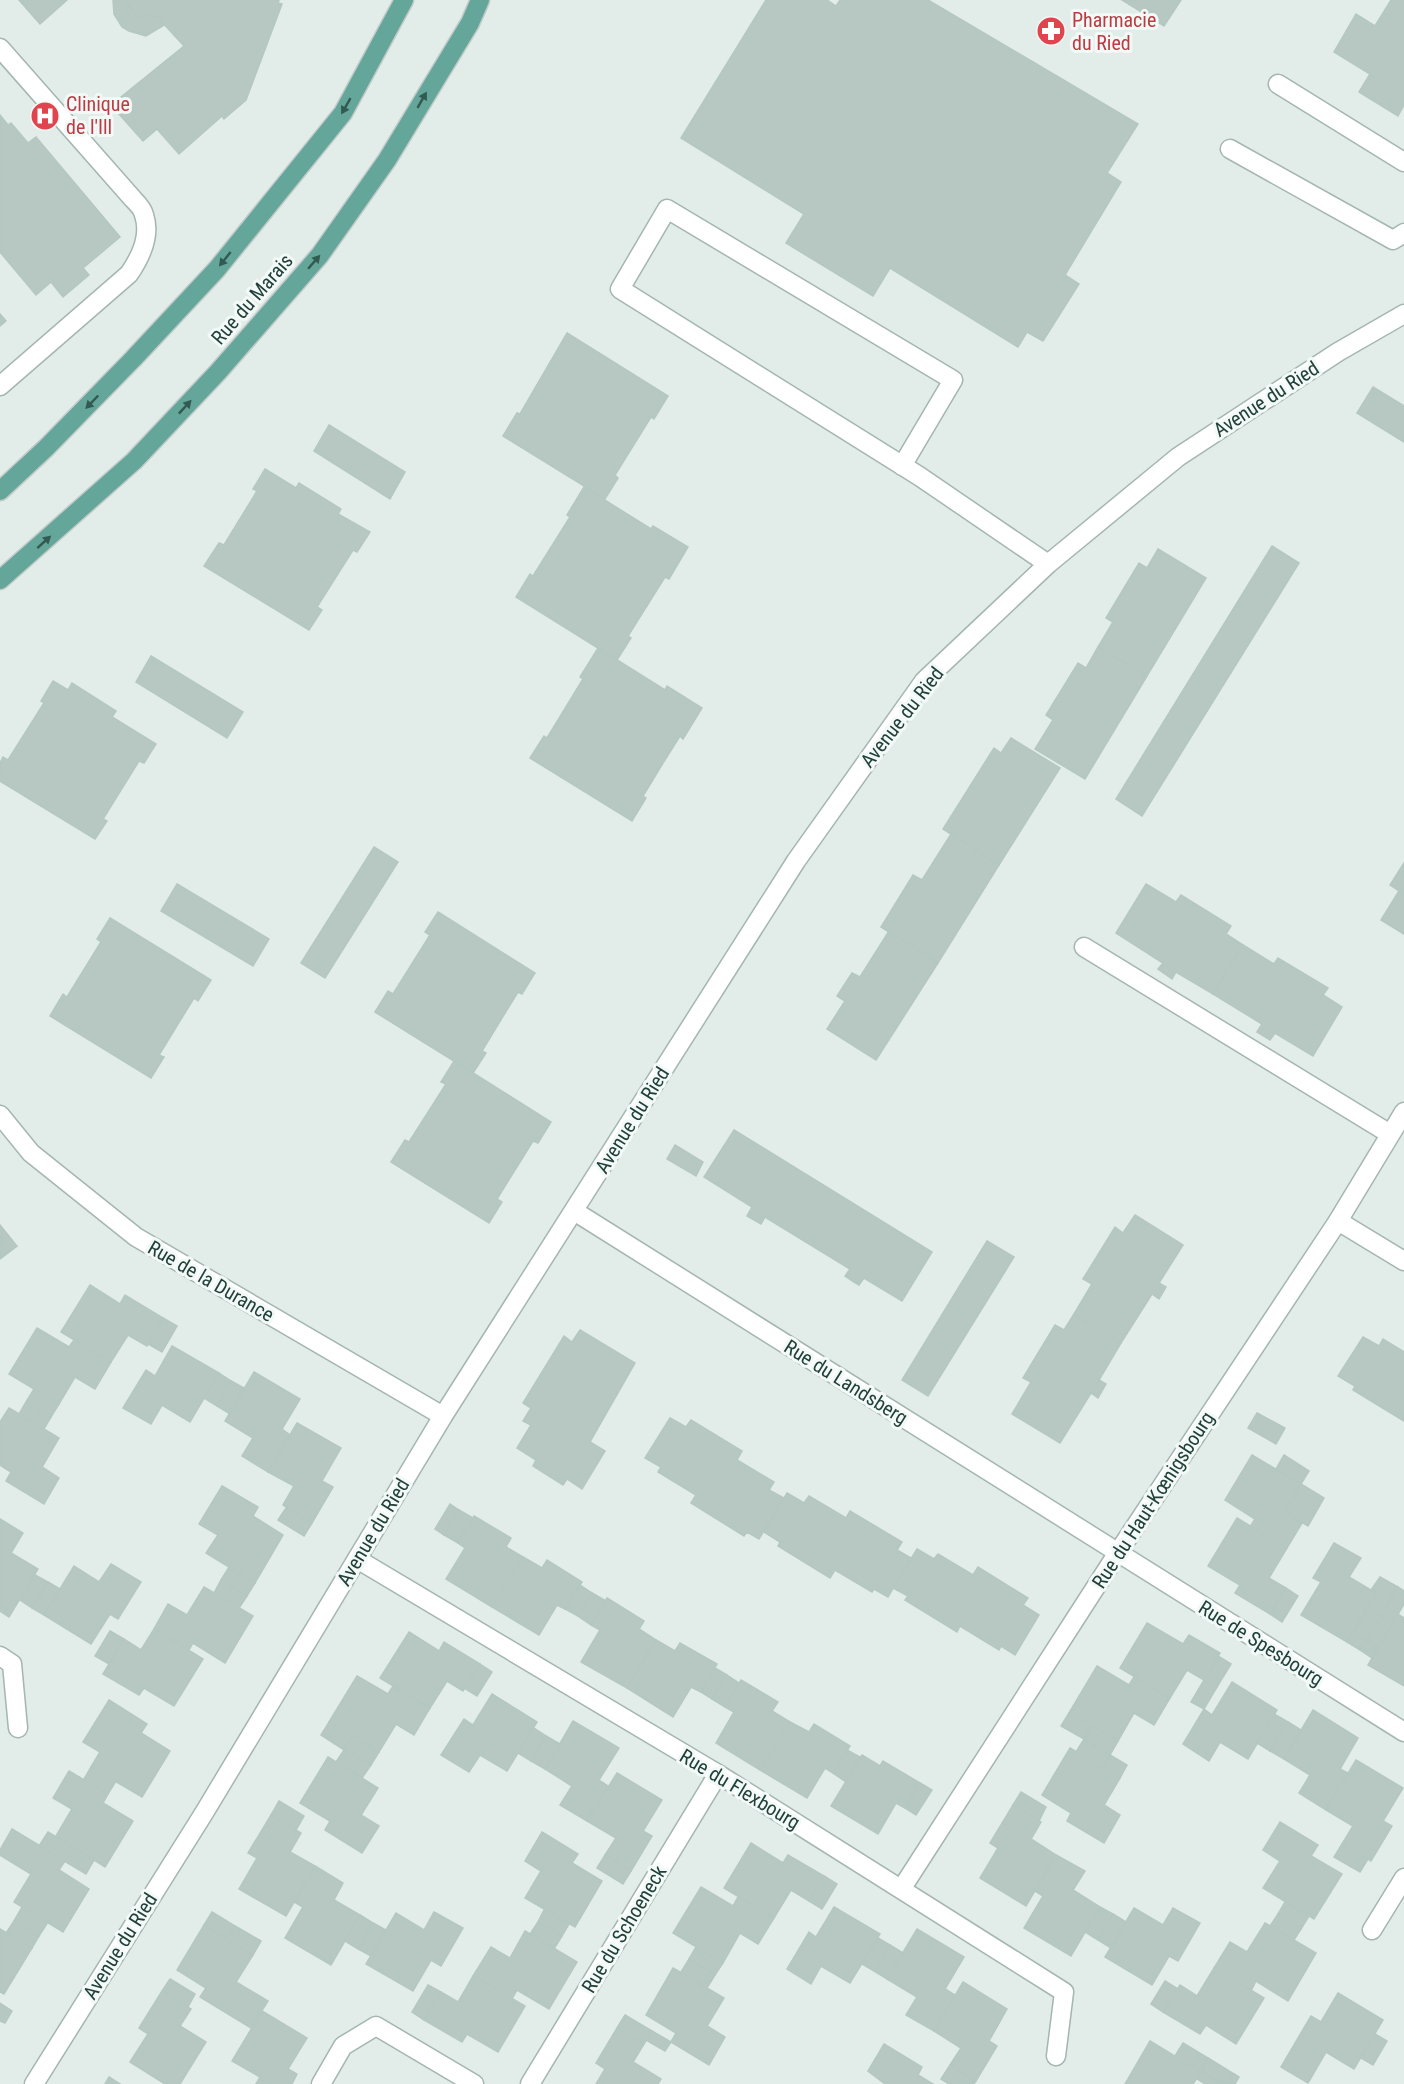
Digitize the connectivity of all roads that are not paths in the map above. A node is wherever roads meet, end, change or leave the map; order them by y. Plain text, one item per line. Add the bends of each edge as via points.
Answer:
1 (404, 0) edge
2 (480, 0) edge
3 (0, 48) edge
4 (1278, 84) dead end
5 (1230, 149) dead end
6 (1404, 162) edge
7 (1404, 233) edge
8 (1404, 314) edge
9 (0, 386) edge
10 (902, 465) junction
11 (0, 491) edge
12 (1048, 564) junction
13 (0, 580) edge
14 (1084, 947) dead end
15 (1404, 1112) edge
16 (0, 1116) edge
17 (1390, 1134) junction
18 (574, 1211) junction
19 (1338, 1221) junction
20 (1404, 1261) edge
21 (443, 1416) junction
22 (1117, 1554) junction
23 (357, 1559) junction
24 (0, 1656) edge
25 (18, 1728) dead end
26 (1404, 1732) edge
27 (717, 1774) junction
28 (1404, 1878) edge
29 (902, 1888) junction
30 (1372, 1930) dead end
31 (1056, 2056) dead end
32 (34, 2084) edge
33 (321, 2084) edge
34 (474, 2084) edge
35 (530, 2084) edge

1 -> 11 main road via 343,113 217,269
13 -> 2 main road, Rue du Marais via 134,461 320,255 387,160
3 - 9 street via 145,215 141,255 129,274
4 - 6 street
5 - 7 street via 1393,240
8 - 12 street, Avenue du Ried via 1338,352 1178,457
10 - 10 street via 620,289 667,209 953,380
10 - 12 street
12 - 18 street, Avenue du Ried via 924,681 796,861
14 - 17 street
15 - 17 street, Rue du Haut-Kœnigsbourg
16 - 21 street, Rue de la Durance via 31,1153 136,1237
17 - 19 street, Rue du Haut-Kœnigsbourg
18 - 21 street, Avenue du Ried
18 - 22 street, Rue du Landsberg
19 - 20 street
19 - 22 street, Rue du Haut-Kœnigsbourg
21 - 23 street, Avenue du Ried
22 - 26 street, Rue de Spesbourg
22 - 29 street, Rue du Haut-Kœnigsbourg
23 - 27 street, Rue du Flexbourg
23 - 32 street, Avenue du Ried
24 - 25 street via 12,1664
27 - 29 street, Rue du Flexbourg
27 - 35 street, Rue du Schoeneck
28 - 30 street
29 - 31 street, Rue du Flexbourg via 1064,1992
33 - 34 street via 343,2046 376,2026

